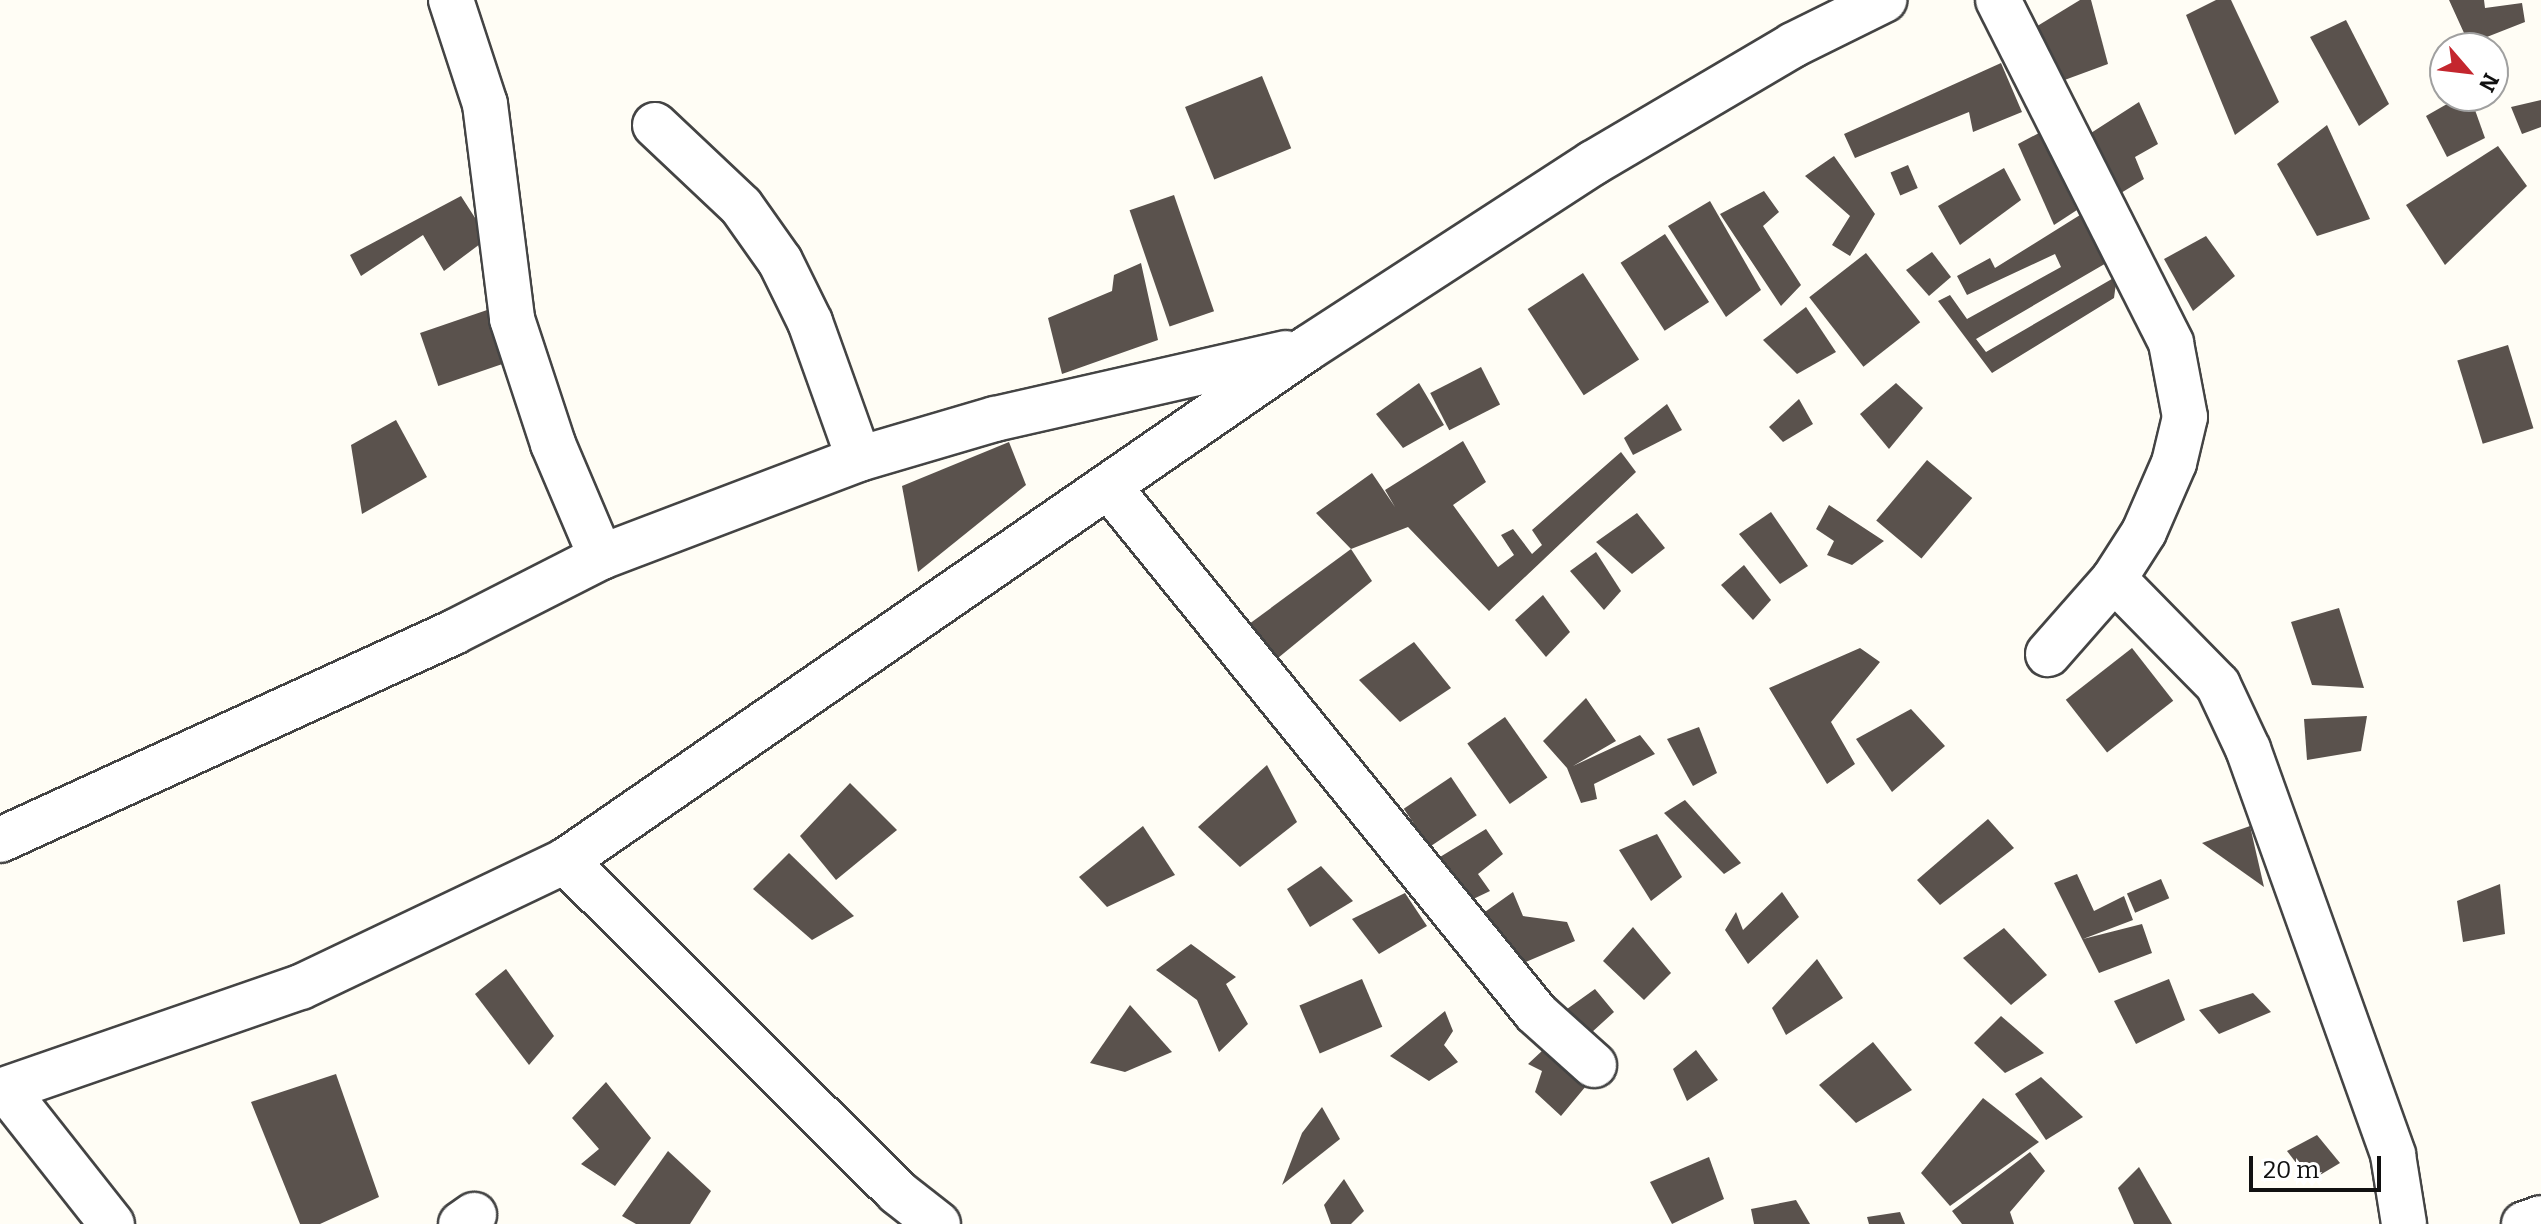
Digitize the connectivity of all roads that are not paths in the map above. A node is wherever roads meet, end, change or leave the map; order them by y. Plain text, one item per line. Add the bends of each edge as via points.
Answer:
1 (451, 0) edge
2 (1884, 0) edge
3 (1998, 0) edge
4 (655, 125) dead end
5 (1308, 348) junction
6 (859, 459) junction
7 (1109, 487) junction
8 (601, 557) junction
9 (2114, 579) junction
10 (2048, 654) dead end
11 (0, 840) edge
12 (565, 861) junction
13 (1594, 1065) dead end
14 (3, 1090) edge
15 (2541, 1218) edge
16 (112, 1224) edge
17 (938, 1224) edge
18 (2404, 1224) edge
19 (2524, 1224) edge

1 - 8 street via 485,104 512,319 553,444
2 - 5 street via 1793,45 1593,163
3 - 9 street via 2171,343 2185,417 2174,463
4 - 6 street via 741,206 780,261 810,322
5 - 6 street via 995,419
5 - 7 street
6 - 8 street
7 - 12 street
7 - 13 street via 1536,1013
8 - 11 street via 427,645
9 - 10 street
9 - 18 street via 2218,685 2248,749 2393,1155
12 - 14 street via 301,987
12 - 17 street via 897,1192
14 - 16 street
15 - 19 street

